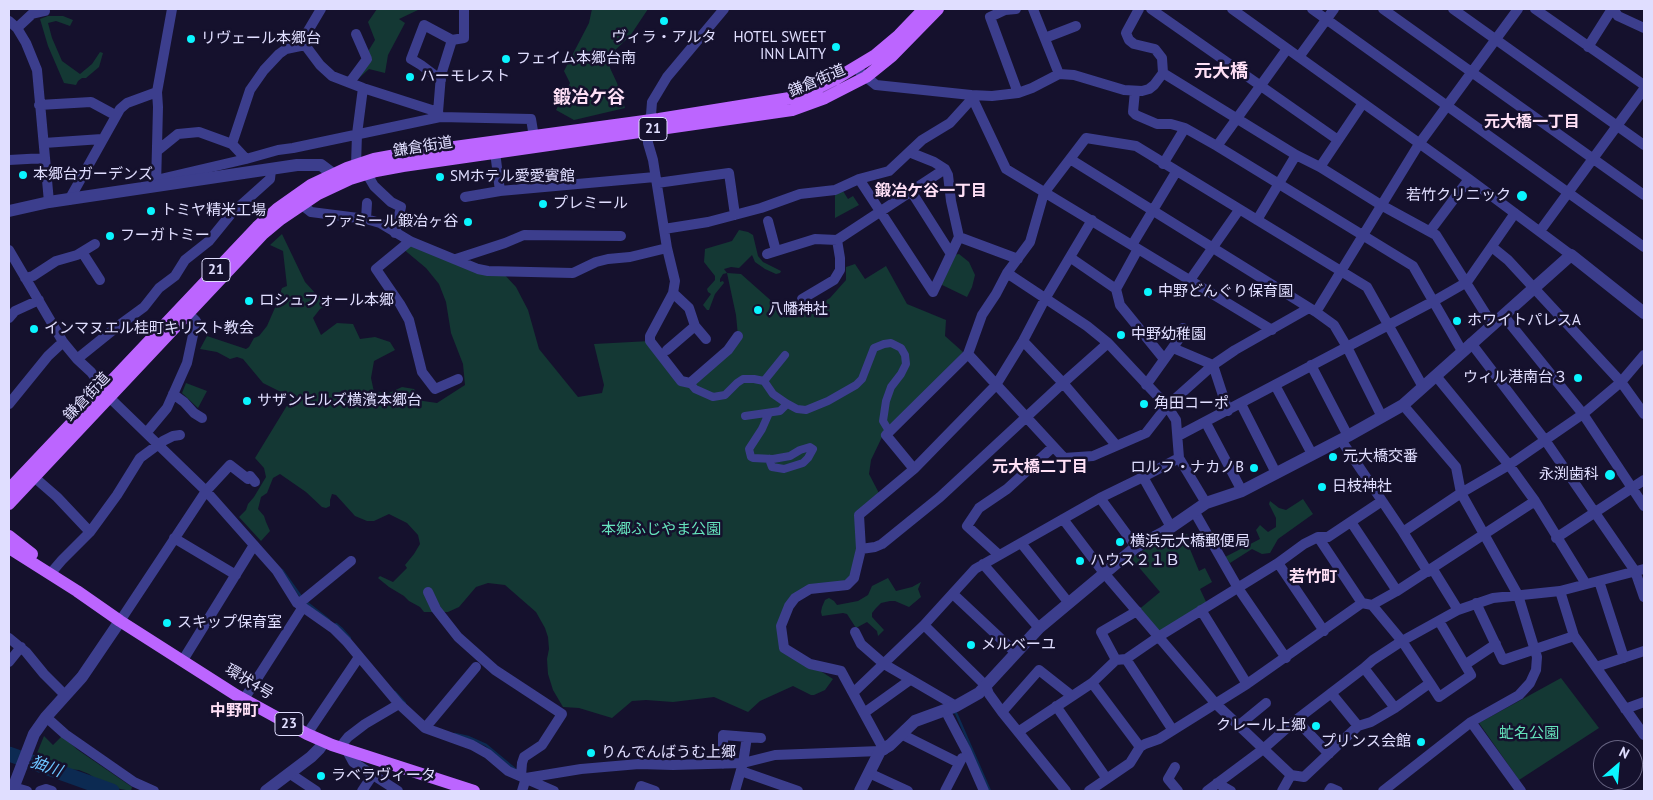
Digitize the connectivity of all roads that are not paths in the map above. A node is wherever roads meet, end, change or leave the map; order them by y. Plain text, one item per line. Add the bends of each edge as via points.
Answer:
1 (172, 9) edge
2 (321, 9) edge
3 (464, 9) edge
4 (922, 9) edge
5 (938, 9) edge
6 (1016, 9) edge
7 (1033, 9) edge
8 (1139, 9) edge
9 (1151, 9) edge
10 (1232, 9) edge
11 (1312, 9) edge
12 (1334, 9) edge
13 (1383, 9) edge
14 (1453, 9) edge
15 (1518, 9) edge
16 (1535, 9) edge
17 (1613, 9) edge
18 (722, 10) edge
19 (46, 11) dead end
20 (1326, 20) junction
21 (13, 24) edge
22 (1076, 26) dead end
23 (1644, 28) edge
24 (356, 34) dead end
25 (1045, 38) junction
26 (452, 40) junction
27 (1496, 40) junction
28 (305, 45) junction
29 (1588, 47) junction
30 (1286, 49) junction
31 (1299, 57) junction
32 (855, 68) junction
33 (1472, 72) junction
34 (1163, 73) junction
35 (1059, 74) junction
36 (866, 77) junction
37 (441, 80) junction
38 (350, 82) junction
39 (1261, 85) junction
40 (1644, 87) edge
41 (363, 88) junction
42 (1135, 90) junction
43 (156, 92) junction
44 (1018, 93) junction
45 (971, 95) junction
46 (1363, 103) junction
47 (39, 105) junction
48 (1448, 106) junction
49 (115, 115) junction
50 (439, 115) junction
51 (1236, 118) junction
52 (648, 125) junction
53 (1618, 126) junction
54 (1185, 128) junction
55 (357, 134) junction
56 (534, 137) junction
57 (102, 139) junction
58 (1338, 140) junction
59 (44, 143) junction
60 (232, 144) junction
61 (1419, 144) junction
62 (1644, 145) edge
63 (1217, 146) junction
64 (157, 151) junction
65 (495, 152) junction
66 (909, 152) junction
67 (1296, 155) junction
68 (251, 157) junction
69 (45, 158) junction
70 (1070, 159) junction
71 (1594, 159) junction
72 (9, 160) edge
73 (1163, 164) junction
74 (356, 165) junction
75 (1320, 167) junction
76 (945, 169) junction
77 (271, 170) junction
78 (258, 172) junction
79 (1176, 172) junction
80 (367, 174) junction
81 (335, 179) junction
82 (859, 179) junction
83 (1469, 179) junction
84 (656, 180) junction
85 (156, 183) junction
86 (1279, 184) junction
87 (500, 191) junction
88 (911, 191) junction
89 (1044, 192) junction
90 (1568, 192) junction
91 (1644, 195) edge
92 (465, 197) dead end
93 (69, 200) junction
94 (297, 201) junction
95 (49, 202) junction
96 (367, 203) dead end
97 (1381, 205) junction
98 (1153, 210) junction
99 (1239, 210) junction
100 (9, 211) edge
101 (880, 212) junction
102 (1515, 212) junction
103 (735, 214) junction
104 (366, 219) junction
105 (1092, 220) junction
106 (1257, 220) junction
107 (768, 221) dead end
108 (664, 229) junction
109 (1430, 231) junction
110 (1540, 231) junction
111 (395, 233) junction
112 (1363, 235) junction
113 (621, 236) dead end
114 (959, 237) junction
115 (837, 240) junction
116 (410, 241) junction
117 (95, 244) dead end
118 (1135, 247) junction
119 (1492, 247) junction
120 (1644, 247) edge
121 (667, 248) junction
122 (1213, 248) junction
123 (9, 250) edge
124 (82, 252) junction
125 (951, 254) junction
126 (1571, 255) junction
127 (456, 258) junction
128 (1071, 258) junction
129 (1018, 259) junction
130 (1341, 271) junction
131 (1007, 273) junction
132 (25, 278) junction
133 (100, 280) dead end
134 (1190, 280) junction
135 (1467, 282) junction
136 (1534, 288) junction
137 (1116, 290) junction
138 (673, 294) junction
139 (802, 299) dead end
140 (1045, 299) junction
141 (38, 300) junction
142 (1434, 302) junction
143 (1313, 310) junction
144 (1644, 313) edge
145 (189, 314) junction
146 (1503, 315) junction
147 (9, 318) edge
148 (1492, 324) junction
149 (695, 326) junction
150 (1387, 326) junction
151 (1183, 328) dead end
152 (1272, 330) junction
153 (738, 336) dead end
154 (706, 339) dead end
155 (1023, 341) junction
156 (63, 342) junction
157 (1108, 343) junction
158 (1347, 347) junction
159 (1466, 347) junction
160 (1173, 348) junction
161 (667, 350) dead end
162 (968, 354) junction
163 (785, 355) dead end
164 (1644, 355) edge
165 (77, 359) junction
166 (1164, 359) junction
167 (1213, 365) junction
168 (1311, 366) junction
169 (1436, 376) junction
170 (458, 379) dead end
171 (764, 381) junction
172 (1621, 382) junction
173 (690, 383) junction
174 (1063, 383) junction
175 (996, 385) junction
176 (1146, 385) junction
177 (1276, 385) junction
178 (1423, 387) junction
179 (107, 393) junction
180 (173, 394) junction
181 (9, 404) edge
182 (787, 404) junction
183 (1241, 404) junction
184 (1403, 405) junction
185 (1167, 406) junction
186 (1228, 411) junction
187 (769, 413) junction
188 (1582, 414) junction
189 (1644, 414) edge
190 (745, 416) dead end
191 (1382, 417) junction
192 (202, 418) dead end
193 (1026, 418) junction
194 (1206, 423) junction
195 (889, 431) junction
196 (147, 432) junction
197 (180, 435) dead end
198 (1178, 436) junction
199 (1344, 438) junction
200 (1545, 440) junction
201 (158, 443) junction
202 (1116, 445) junction
203 (1053, 447) junction
204 (1312, 454) junction
205 (1179, 458) junction
206 (769, 459) junction
207 (1508, 465) junction
208 (914, 469) junction
209 (1276, 473) junction
210 (1143, 477) junction
211 (34, 478) junction
212 (1644, 480) edge
213 (255, 482) dead end
214 (1632, 488) junction
215 (9, 489) edge
216 (206, 491) junction
217 (1242, 491) junction
218 (1461, 493) junction
219 (1100, 498) junction
220 (1382, 501) junction
221 (1534, 501) junction
222 (1206, 503) junction
223 (9, 504) edge
224 (1644, 506) edge
225 (1194, 512) junction
226 (1594, 512) junction
227 (1063, 519) junction
228 (1351, 522) junction
229 (1171, 527) junction
230 (90, 532) junction
231 (1403, 532) junction
232 (1484, 533) junction
233 (9, 536) edge
234 (1318, 537) junction
235 (174, 538) junction
236 (1556, 538) junction
237 (1021, 543) junction
238 (254, 545) junction
239 (1136, 547) junction
240 (9, 548) edge
241 (861, 550) junction
242 (999, 555) junction
243 (350, 562) dead end
244 (1278, 563) junction
245 (983, 564) junction
246 (1430, 570) junction
247 (1640, 570) edge
248 (52, 572) junction
249 (1104, 573) junction
250 (236, 575) junction
251 (1598, 582) junction
252 (1586, 584) junction
253 (1238, 588) junction
254 (1397, 591) junction
255 (1560, 591) junction
256 (428, 592) dead end
257 (953, 594) junction
258 (1518, 595) junction
259 (1644, 598) edge
260 (1068, 602) junction
261 (301, 604) junction
262 (1367, 604) junction
263 (1476, 604) junction
264 (1201, 610) junction
265 (1458, 610) junction
266 (1137, 611) junction
267 (120, 621) junction
268 (1439, 621) junction
269 (924, 625) junction
270 (1039, 628) junction
271 (1324, 631) junction
272 (855, 632) dead end
273 (1574, 636) junction
274 (1158, 637) junction
275 (9, 638) edge
276 (1402, 641) junction
277 (1496, 644) junction
278 (21, 648) junction
279 (1535, 649) junction
280 (1644, 651) edge
281 (1016, 653) junction
282 (360, 657) junction
283 (1286, 658) junction
284 (1624, 658) junction
285 (183, 660) junction
286 (1121, 660) junction
287 (9, 662) edge
288 (884, 664) junction
289 (1466, 664) junction
290 (476, 667) dead end
291 (1364, 668) junction
292 (1596, 668) junction
293 (910, 680) junction
294 (1092, 683) junction
295 (1430, 683) junction
296 (1247, 684) junction
297 (986, 686) junction
298 (853, 693) junction
299 (1331, 693) junction
300 (65, 695) junction
301 (1072, 696) junction
302 (244, 699) junction
303 (1644, 702) edge
304 (1266, 703) dead end
305 (398, 704) junction
306 (1216, 704) junction
307 (1056, 706) junction
308 (950, 708) junction
309 (1394, 708) junction
310 (1625, 709) junction
311 (1002, 712) junction
312 (864, 714) junction
313 (46, 717) junction
314 (1296, 720) junction
315 (1471, 722) junction
316 (1238, 726) junction
317 (1358, 726) junction
318 (426, 728) junction
319 (1172, 730) junction
320 (1018, 732) junction
321 (307, 734) junction
322 (901, 734) junction
323 (1644, 735) edge
324 (747, 737) junction
325 (761, 738) dead end
326 (324, 742) junction
327 (880, 746) junction
328 (1140, 747) junction
329 (343, 748) junction
330 (966, 750) junction
331 (1262, 750) junction
332 (1329, 754) junction
333 (723, 763) junction
334 (959, 763) junction
335 (742, 765) junction
336 (1176, 767) dead end
337 (289, 773) junction
338 (869, 773) junction
339 (1291, 775) junction
340 (372, 776) junction
341 (523, 776) junction
342 (1107, 779) junction
343 (1218, 782) junction
344 (12, 789) edge
345 (27, 791) edge
346 (40, 791) edge
347 (52, 791) edge
348 (154, 791) edge
349 (266, 791) edge
350 (316, 791) edge
351 (362, 791) edge
352 (398, 791) edge
353 (474, 791) edge
354 (522, 791) edge
355 (554, 791) edge
356 (639, 791) edge
357 (655, 791) edge
358 (735, 791) edge
359 (798, 791) edge
360 (860, 791) edge
361 (908, 791) edge
362 (945, 791) edge
363 (984, 791) edge
364 (1066, 791) edge
365 (1089, 791) edge
366 (1178, 791) edge
367 (1207, 791) edge
368 (1231, 791) edge
369 (1282, 791) edge
370 (1329, 791) edge
371 (1338, 791) edge
372 (1383, 791) edge
373 (1521, 791) edge

1 - 43 street
2 - 28 street via 305,36
3 - 26 street via 464,38
4 - 32 main road, 鎌倉街道 / 21 via 899,35
5 - 36 main road, 鎌倉街道 / 21
6 - 44 street via 990,17
7 - 25 street
8 - 34 street via 1126,33 1134,44 1156,49 1162,58
9 - 39 street
10 - 30 street
11 - 20 street
12 - 20 street
13 - 33 street
14 - 27 street
15 - 27 street
16 - 29 street
17 - 23 street via 1618,16
17 - 29 street
18 - 52 street via 660,88 652,102
19 - 21 street
20 - 31 street
20 - 48 street
21 - 47 street via 26,43 37,70
22 - 25 street
24 - 38 street via 367,58
25 - 35 street
26 - 37 street
26 - 37 street via 424,25 410,59
27 - 33 street
27 - 53 street
28 - 38 street via 332,76
28 - 60 street via 286,49 264,70 250,90
29 - 40 street
30 - 31 street
30 - 39 street
31 - 46 street
32 - 36 street
32 - 52 main road, 鎌倉街道 / 21 via 802,96
33 - 48 street
33 - 71 street
34 - 42 street via 1148,89
34 - 51 street
35 - 42 street
35 - 44 street
36 - 45 street via 876,85
36 - 52 main road, 鎌倉街道 / 21 via 792,110
37 - 50 street
38 - 41 street
39 - 51 street
39 - 58 street
40 - 53 street
41 - 50 street
41 - 55 street
42 - 54 street via 1133,112 1136,115 1157,124
43 - 49 street via 126,102
43 - 64 street
44 - 45 street
45 - 66 street via 970,101 950,124 922,140
45 - 89 street via 1006,169
46 - 58 street
46 - 61 street
47 - 49 street via 91,102
47 - 59 street
48 - 61 street
48 - 90 street
49 - 57 street
50 - 55 street
50 - 56 street via 531,119
51 - 63 street
51 - 67 street
52 - 56 main road, 鎌倉街道 / 21
52 - 65 main road, 鎌倉街道 / 21
52 - 84 street via 648,143
53 - 62 street
53 - 71 street
54 - 63 street
54 - 73 street
55 - 68 street
55 - 74 street
56 - 74 main road, 鎌倉街道 / 21 via 396,155
57 - 59 street
57 - 93 street
58 - 75 street
59 - 69 street
60 - 64 street via 199,132 178,134
60 - 68 street
61 - 83 street
61 - 97 street
63 - 86 street
64 - 85 street
65 - 80 main road, 鎌倉街道 / 21
65 - 87 street
66 - 76 street
66 - 82 street via 889,171
67 - 75 street
67 - 86 street
68 - 78 street
68 - 85 street
69 - 72 street
69 - 95 street
70 - 73 street via 1086,138 1136,146
70 - 89 street
70 - 98 street
71 - 90 street
71 - 91 street
73 - 79 street
74 - 81 main road, 鎌倉街道 / 21
75 - 97 street
76 - 88 street
76 - 114 street
77 - 78 street
77 - 81 street via 321,165
77 - 165 street via 270,179 185,260 144,307
78 - 85 street
79 - 98 street
79 - 99 street
80 - 81 main road, 鎌倉街道 / 21
80 - 111 street via 374,186 401,207
81 - 94 main road, 鎌倉街道 / 21 via 311,185
82 - 101 street
82 - 103 street via 835,190 800,194
83 - 102 street
83 - 109 street
84 - 87 street
84 - 103 street via 729,173
84 - 108 street
85 - 93 street
86 - 106 street
86 - 112 street
87 - 92 street
88 - 101 street
88 - 125 street
89 - 105 street
89 - 129 street via 1030,242
90 - 110 street
90 - 120 street
93 - 95 street
94 - 104 street via 311,212
94 - 145 main road, 鎌倉街道 / 21
94 - 179 main road, 鎌倉街道 / 21 via 257,227
95 - 100 street
96 - 104 street
97 - 109 street
97 - 112 street
98 - 118 street
98 - 122 street
99 - 106 street
99 - 122 street
101 - 115 street
101 - 125 street via 933,292
102 - 110 street
102 - 119 street
103 - 108 street
104 - 111 street
105 - 118 street
105 - 128 street
106 - 130 street
107 - 115 street via 771,252 815,239
108 - 121 street
109 - 135 street via 1436,234
110 - 126 street
111 - 116 street
112 - 130 street
112 - 142 street via 1413,266
113 - 127 street via 524,235
114 - 125 street
114 - 129 street
115 - 139 street via 840,270 834,280
116 - 127 street
116 - 170 street via 376,269 409,320 422,372 435,389
117 - 124 street
118 - 134 street
118 - 137 street
119 - 135 street
119 - 136 street
121 - 127 street via 596,262 573,273 488,271
121 - 138 street via 675,282
122 - 134 street
122 - 143 street
123 - 132 street
124 - 132 street via 56,261
124 - 133 street
126 - 136 street
126 - 144 street
128 - 137 street
128 - 140 street
129 - 131 street
130 - 143 street
130 - 150 street via 1366,288
131 - 140 street
131 - 162 street via 982,315
132 - 141 street
134 - 152 street
135 - 142 street
135 - 148 street
136 - 146 street
136 - 172 street
137 - 166 street via 1120,305
138 - 149 street via 689,308
138 - 173 street via 650,341 680,381
140 - 155 street
140 - 157 street
141 - 147 street via 15,311
141 - 156 street
142 - 150 street
142 - 159 street
143 - 152 street
143 - 158 street via 1334,325
145 - 179 main road, 鎌倉街道 / 21
145 - 180 street via 196,325 187,364
146 - 148 street
146 - 188 street
148 - 159 street
149 - 154 street
149 - 161 street
150 - 158 street
150 - 178 street
151 - 160 street
152 - 167 street
153 - 173 street via 728,350
155 - 174 street
155 - 175 street
156 - 165 street
156 - 181 street
157 - 174 street
157 - 176 street
158 - 168 street
158 - 191 street
159 - 169 street
159 - 200 street
160 - 166 street
160 - 167 street
162 - 175 street
162 - 195 street
163 - 171 street
164 - 172 street
165 - 179 street
166 - 176 street
167 - 185 street
167 - 186 street
168 - 177 street
168 - 199 street
169 - 178 street
169 - 207 street
171 - 173 street via 742,379 724,395 713,397 695,390
171 - 182 street via 773,394
172 - 188 street
172 - 189 street
174 - 193 street
174 - 202 street
175 - 193 street
175 - 208 street
176 - 185 street
177 - 183 street
177 - 204 street
178 - 184 street
179 - 196 street
179 - 211 main road, 鎌倉街道 / 21
179 - 215 main road, 鎌倉街道 / 21
180 - 192 street
180 - 196 street via 167,408
182 - 187 street via 780,411
182 - 195 street via 806,410 828,401 862,379 874,348 884,344 896,345 905,355 906,364 886,401 883,421
183 - 186 street
183 - 209 street
184 - 191 street
184 - 218 street via 1456,467
185 - 198 street via 1176,420
185 - 202 street via 1146,433
186 - 194 street
187 - 190 street
187 - 206 street via 749,450 754,458
188 - 200 street
188 - 214 street
191 - 199 street
193 - 203 street
193 - 241 street via 940,497 882,544
194 - 198 street
194 - 217 street
195 - 208 street via 886,435
196 - 201 street
197 - 201 street
198 - 205 street
199 - 204 street
199 - 220 street
200 - 207 street
200 - 226 street
201 - 216 street
201 - 230 street via 140,458
202 - 203 street via 1093,456 1064,458
203 - 242 street via 1007,489 979,508 967,526
204 - 209 street
205 - 210 street
205 - 222 street
206 - 206 street via 790,456 810,447 813,450 803,463 784,469 772,467
207 - 218 street
207 - 221 street
208 - 241 street via 859,515
209 - 217 street
210 - 219 street
210 - 229 street
211 - 223 main road, 鎌倉街道 / 21
211 - 230 street
212 - 214 street
213 - 216 street via 230,465
214 - 224 street
214 - 226 street
216 - 235 street
216 - 238 street
217 - 222 street
218 - 231 street
218 - 232 street
219 - 227 street
219 - 239 street
220 - 228 street
220 - 231 street
221 - 232 street
221 - 236 street
222 - 225 street
225 - 229 street
225 - 253 street
226 - 236 street
226 - 247 street
227 - 237 street
227 - 249 street
228 - 234 street via 1328,537
228 - 254 street
229 - 239 street
230 - 248 street
231 - 246 street
232 - 246 street
232 - 258 street
233 - 248 main road, 環状4号 / 23
234 - 244 street
234 - 262 street
235 - 250 street
235 - 267 street
236 - 252 street
237 - 242 street
237 - 260 street
238 - 250 street
238 - 261 street via 278,571
239 - 249 street
240 - 248 main road, 環状4号 / 23
241 - 298 street via 854,578 847,585 810,589 795,598 781,626 784,648 810,664 841,671
242 - 245 street
243 - 261 street
244 - 253 street
244 - 271 street
245 - 257 street
245 - 270 street
246 - 254 street
246 - 265 street
247 - 251 street
247 - 259 street
248 - 267 main road, 環状4号 / 23
249 - 260 street
249 - 266 street
250 - 285 street
251 - 252 street
251 - 284 street
252 - 255 street
253 - 264 street
253 - 283 street
254 - 262 street
255 - 258 street
255 - 273 street
256 - 341 street via 436,609 458,637 490,669 562,714 542,745 527,754 522,762
257 - 269 street
257 - 281 street
258 - 263 street
258 - 279 street
260 - 270 street
261 - 282 street via 331,624
261 - 302 street
262 - 271 street
262 - 276 street
263 - 265 street
263 - 277 street
264 - 274 street
264 - 296 street
265 - 268 street
266 - 274 street
266 - 286 street via 1102,632
267 - 285 main road, 環状4号 / 23
267 - 300 street via 82,677
268 - 276 street
268 - 289 street
269 - 288 street
269 - 297 street
270 - 281 street
271 - 283 street
272 - 288 street via 861,644
273 - 279 street
273 - 292 street
274 - 286 street
274 - 306 street
275 - 278 street
276 - 291 street
276 - 295 street
277 - 279 street via 1503,660
277 - 289 street
278 - 287 street
278 - 300 street
279 - 315 street via 1536,670 1519,695
280 - 284 street
281 - 297 street
282 - 305 street
282 - 321 street
283 - 296 street
284 - 292 street
285 - 302 main road, 環状4号 / 23
286 - 294 street
286 - 319 street
288 - 293 street
288 - 298 street
289 - 295 street via 1472,676 1439,697
290 - 318 street
291 - 299 street
291 - 309 street
292 - 310 street
293 - 308 street
293 - 312 street
294 - 301 street
294 - 328 street
295 - 309 street
296 - 306 street
297 - 308 street
297 - 311 street
298 - 312 street
299 - 314 street
299 - 317 street
300 - 313 street
301 - 307 street
301 - 311 street via 1039,670
302 - 321 main road, 環状4号 / 23
303 - 310 street
304 - 316 street
305 - 318 street
305 - 329 street via 348,737
306 - 316 street
306 - 319 street
307 - 320 street
307 - 342 street
308 - 322 street via 915,721
308 - 330 street
309 - 317 street
310 - 323 street
311 - 320 street
312 - 327 street
313 - 344 street via 34,734
313 - 348 street via 134,782
314 - 331 street
314 - 332 street
315 - 372 street
315 - 373 street
316 - 331 street
317 - 332 street
318 - 341 street via 472,745 508,770
319 - 328 street
320 - 364 street
321 - 326 main road, 環状4号 / 23
322 - 327 street
322 - 334 street
324 - 325 street
324 - 333 street via 723,735
324 - 335 street
326 - 329 main road, 環状4号 / 23
326 - 337 street
327 - 335 street via 775,755
327 - 338 street
328 - 342 street via 1130,763
329 - 340 street via 353,762
329 - 353 main road, 環状4号 / 23
330 - 334 street
330 - 363 street
331 - 339 street
331 - 343 street
332 - 339 street via 1304,777
333 - 335 street
333 - 341 street via 639,764
334 - 362 street
335 - 358 street
335 - 359 street
336 - 366 street via 1168,778
337 - 349 street
337 - 350 street
338 - 360 street
338 - 361 street
339 - 369 street
340 - 351 street
340 - 352 street
341 - 354 street
341 - 355 street
342 - 365 street
343 - 367 street
343 - 368 street
344 - 345 street
346 - 347 street
356 - 357 street via 641,786
370 - 371 street via 1331,788

